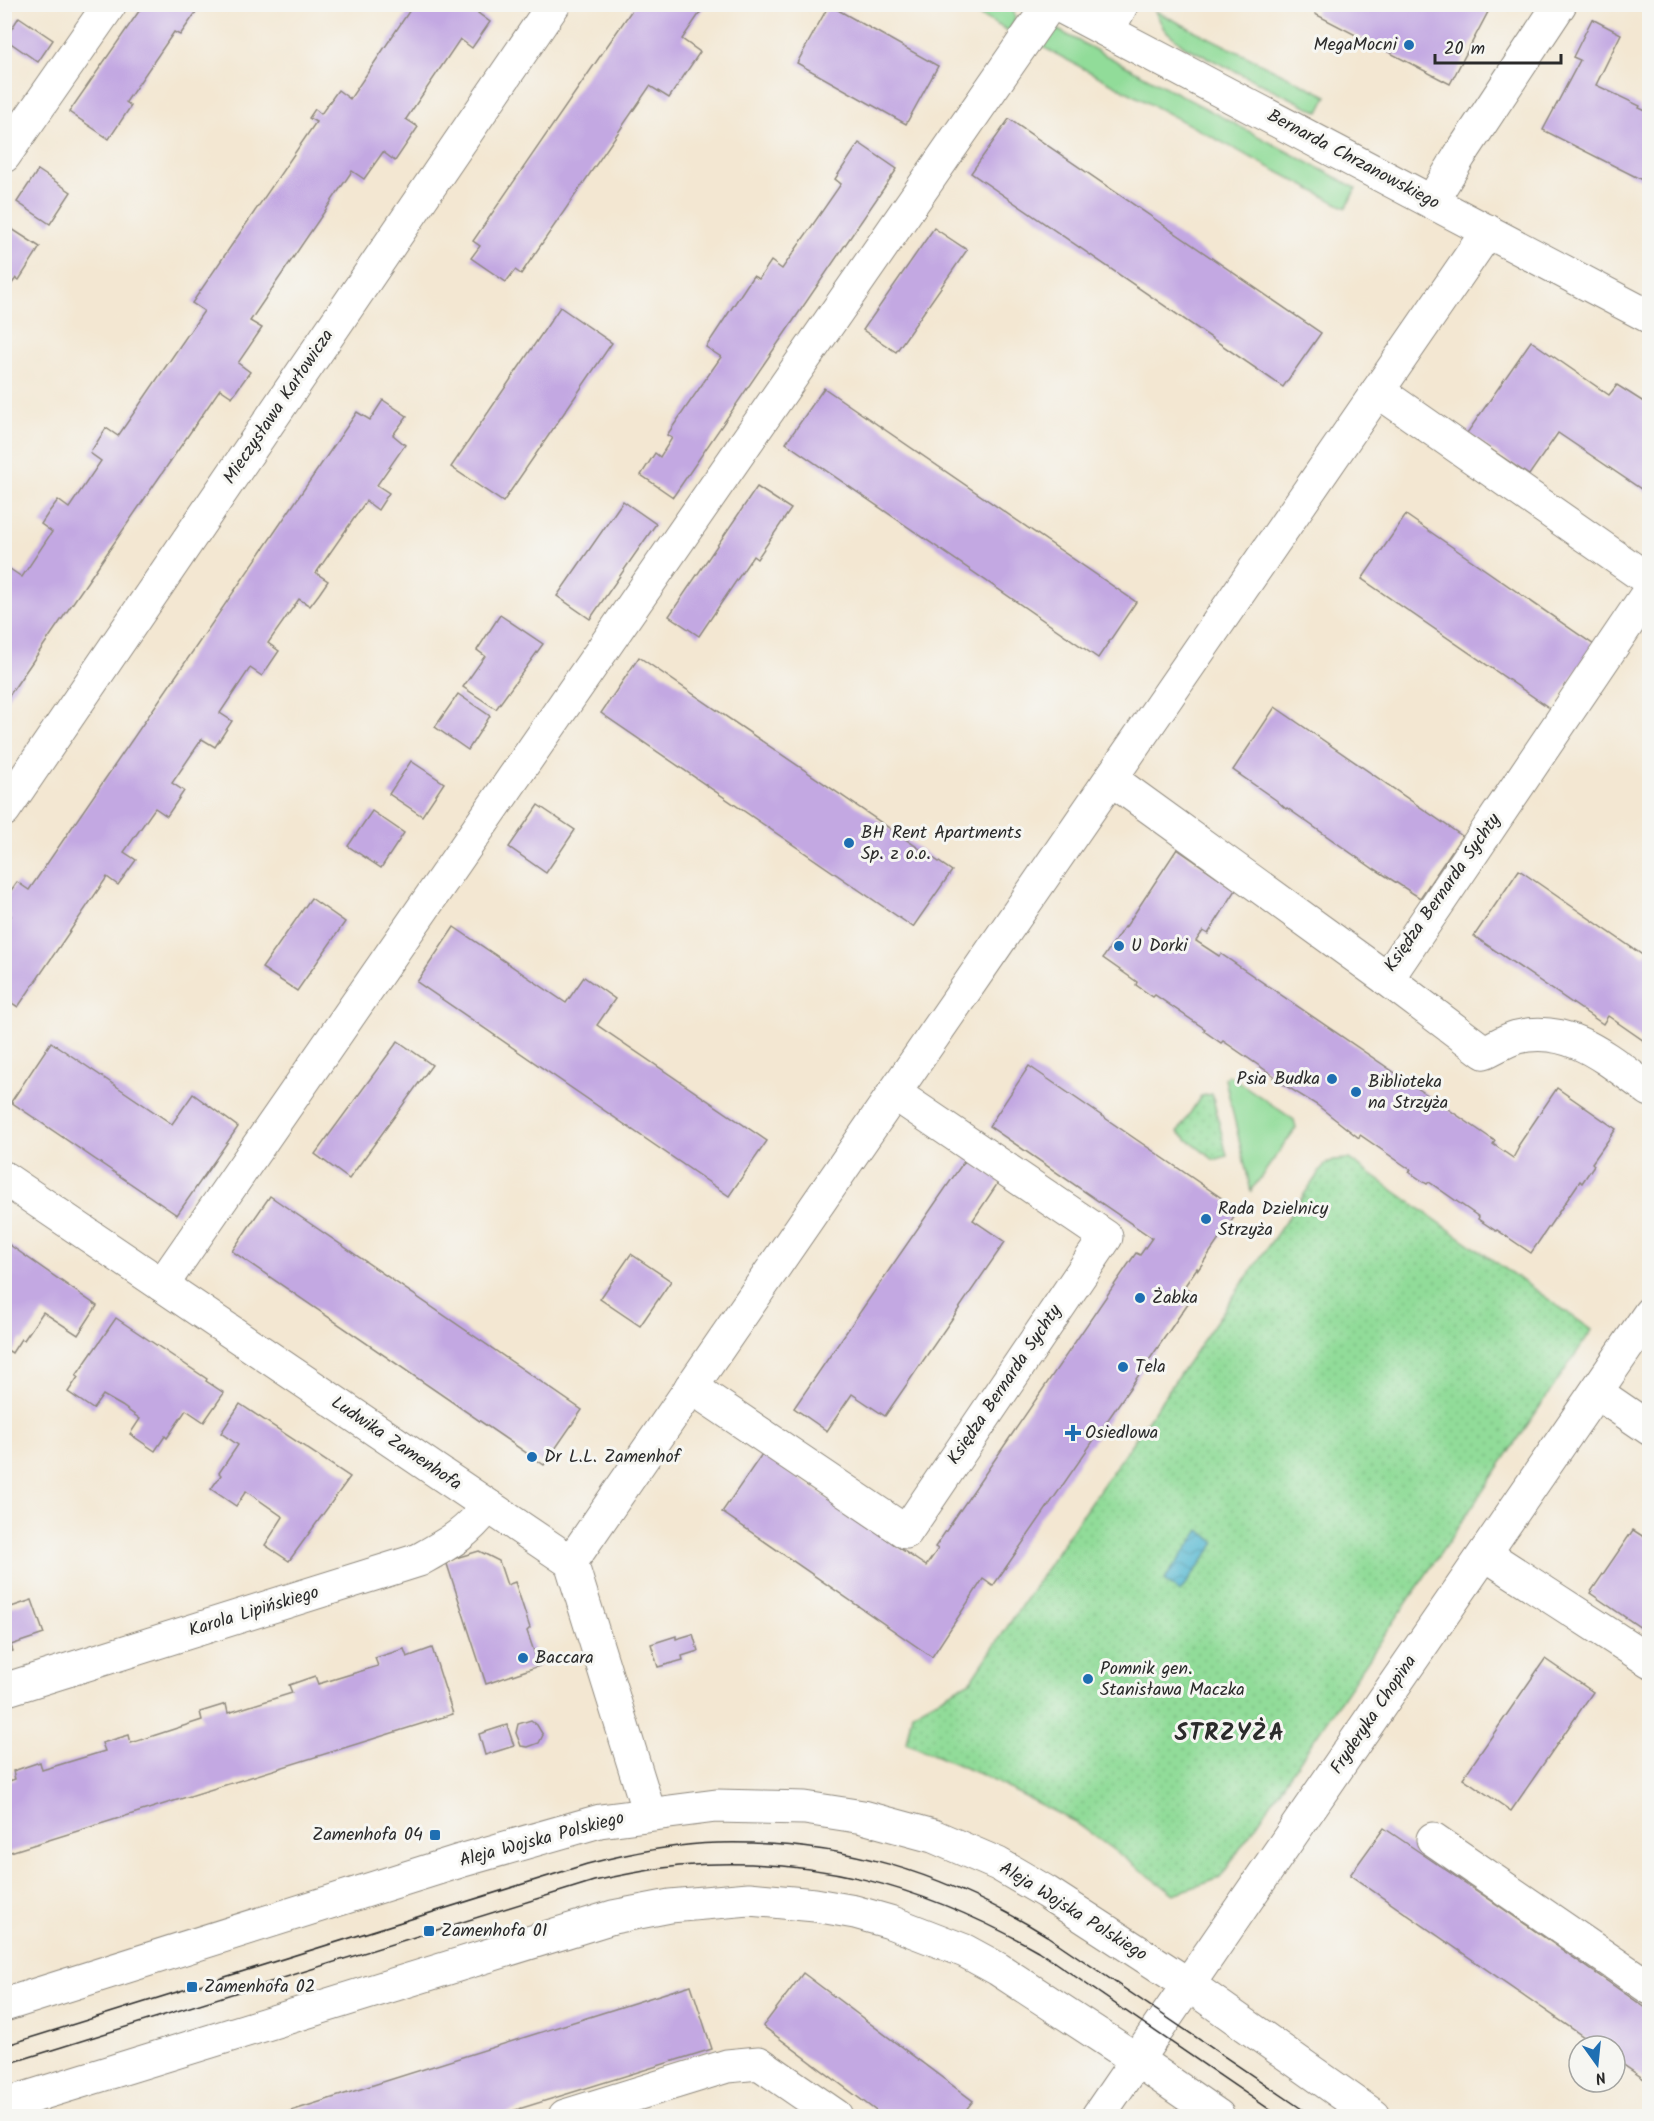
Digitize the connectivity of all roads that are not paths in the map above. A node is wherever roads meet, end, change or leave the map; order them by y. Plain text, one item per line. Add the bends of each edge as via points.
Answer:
1 (110, 4) edge
2 (554, 4) edge
3 (1050, 4) edge
4 (1056, 4) edge
5 (1560, 4) edge
6 (1115, 17) edge
7 (4, 156) edge
8 (1432, 201) junction
9 (1488, 231) junction
10 (1650, 317) edge
11 (1378, 391) junction
12 (1650, 581) edge
13 (1650, 590) edge
14 (1111, 779) junction
15 (4, 810) edge
16 (1387, 979) junction
17 (1650, 1090) edge
18 (894, 1093) junction
19 (4, 1178) edge
20 (162, 1286) junction
21 (1650, 1313) edge
22 (692, 1387) junction
23 (1596, 1392) junction
24 (1650, 1429) edge
25 (488, 1506) junction
26 (1485, 1554) junction
27 (571, 1562) junction
28 (1650, 1661) edge
29 (4, 1690) edge
30 (649, 1813) junction
31 (1432, 1839) dead end
32 (1647, 1982) edge
33 (1189, 1985) junction
34 (4, 2005) edge
35 (1137, 2060) junction
36 (4, 2105) edge
37 (565, 2116) edge
38 (836, 2116) edge
39 (1098, 2116) edge
40 (1218, 2116) edge
41 (1374, 2116) edge

1 - 7 street
2 - 15 street, Mieczysława Karłowicza
3 - 20 street
4 - 6 street, Bernarda Chrzanowskiego
5 - 8 street
6 - 8 street, Bernarda Chrzanowskiego
8 - 9 street, Bernarda Chrzanowskiego
9 - 10 street, Bernarda Chrzanowskiego
9 - 11 street
11 - 12 street
11 - 14 street
13 - 16 street, Księdza Bernarda Sychty
14 - 16 street, Księdza Bernarda Sychty
14 - 18 street
16 - 17 street via 1484,1053 1516,1037 1553,1034 1587,1046
18 - 22 street
18 - 22 street, Księdza Bernarda Sychty via 1106,1237 906,1532
19 - 20 street, Ludwika Zamenhofa
20 - 25 street, Ludwika Zamenhofa
21 - 23 street, Fryderyka Chopina
22 - 27 street
23 - 24 street
23 - 26 street, Fryderyka Chopina
25 - 27 street, Ludwika Zamenhofa
25 - 29 street, Karola Lipińskiego via 457,1539 419,1560
26 - 28 street
26 - 33 street, Fryderyka Chopina
27 - 30 street
30 - 33 street, Aleja Wojska Polskiego via 716,1806 805,1808 863,1817 933,1836 998,1864
30 - 34 street, Aleja Wojska Polskiego via 545,1836
31 - 32 street
33 - 35 street, Fryderyka Chopina
33 - 41 street, Aleja Wojska Polskiego
35 - 36 street via 998,1969 930,1936 855,1912 749,1899 670,1906 613,1917
35 - 39 street, Fryderyka Chopina
35 - 40 street
37 - 38 street via 727,2066 759,2062

